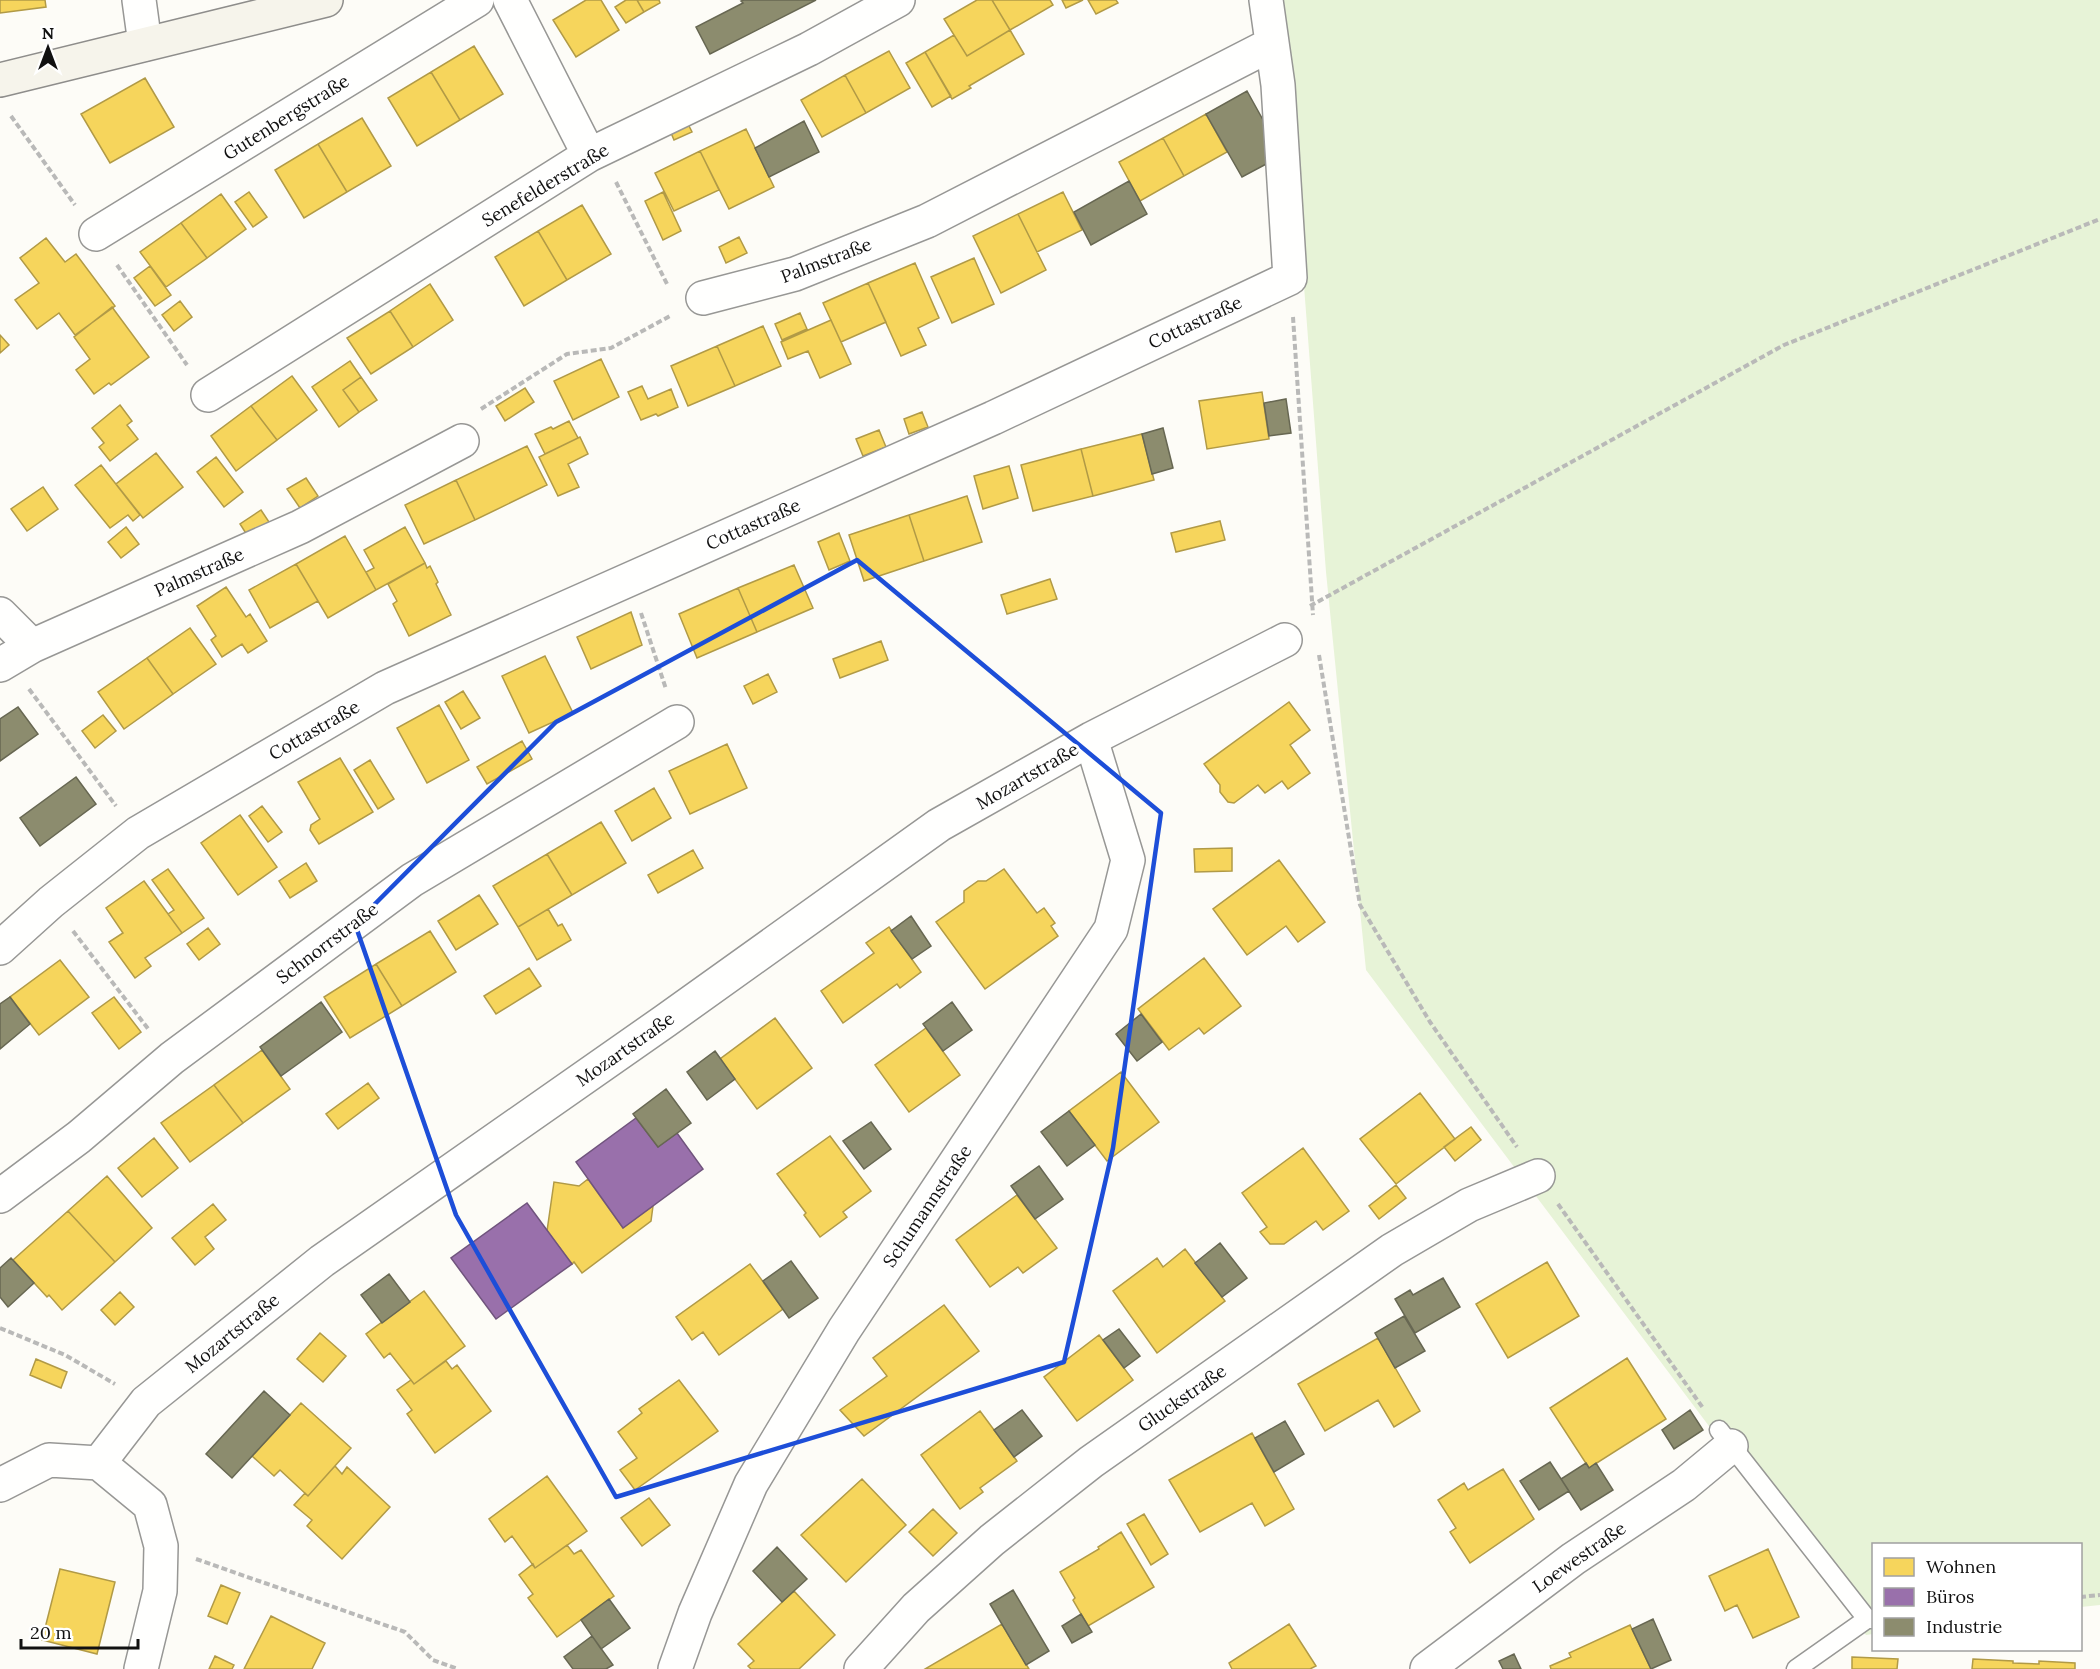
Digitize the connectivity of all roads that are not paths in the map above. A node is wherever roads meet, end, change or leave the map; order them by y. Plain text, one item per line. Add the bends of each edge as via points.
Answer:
1 (139, 0) edge
2 (326, 0) edge
3 (477, 0) edge
4 (510, 0) edge
5 (897, 0) edge
6 (1266, 0) edge
7 (145, 44) junction
8 (1272, 44) junction
9 (0, 80) edge
10 (595, 153) junction
11 (96, 234) dead end
12 (703, 298) road end
13 (207, 395) dead end
14 (468, 428) road end
15 (0, 614) edge
16 (1285, 640) dead end
17 (13, 657) edge
18 (678, 722) road end
19 (1091, 739) junction
20 (0, 948) edge
21 (1538, 1176) road end
22 (0, 1196) edge
23 (1725, 1438) joint
24 (99, 1463) junction
25 (0, 1485) edge
26 (1870, 1619) edge
27 (141, 1669) edge
28 (675, 1669) edge
29 (861, 1669) edge
30 (1427, 1669) edge
31 (1796, 1669) edge

1 - 7 street
2 - 7 street
3 - 11 street, Gutenbergstraße
4 - 10 street
5 - 10 street, Senefelderstraße via 809,49
6 - 8 street
7 - 9 street
8 - 12 street, Palmstraße via 927,221 795,274
8 - 20 street, Cottastraße via 1290,278 993,418 386,688 138,833
10 - 13 street, Senefelderstraße
14 - 17 street, Palmstraße via 300,527
15 - 17 street
16 - 19 street, Mozartstraße
18 - 22 street, Schnorrstraße via 412,880 172,1058 79,1137
19 - 24 street, Mozartstraße via 939,825 322,1261 146,1402
19 - 28 street, Schumannstraße via 1128,860 1111,929 844,1330 751,1484
21 - 29 street, Gluckstraße via 1469,1205 1392,1250 1091,1462 983,1547 916,1608
23 - 26 lane
23 - 30 street, Loewestraße via 1684,1485 1573,1559
24 - 25 street via 49,1460
24 - 27 street via 150,1505 161,1546 160,1591
26 - 31 lane

